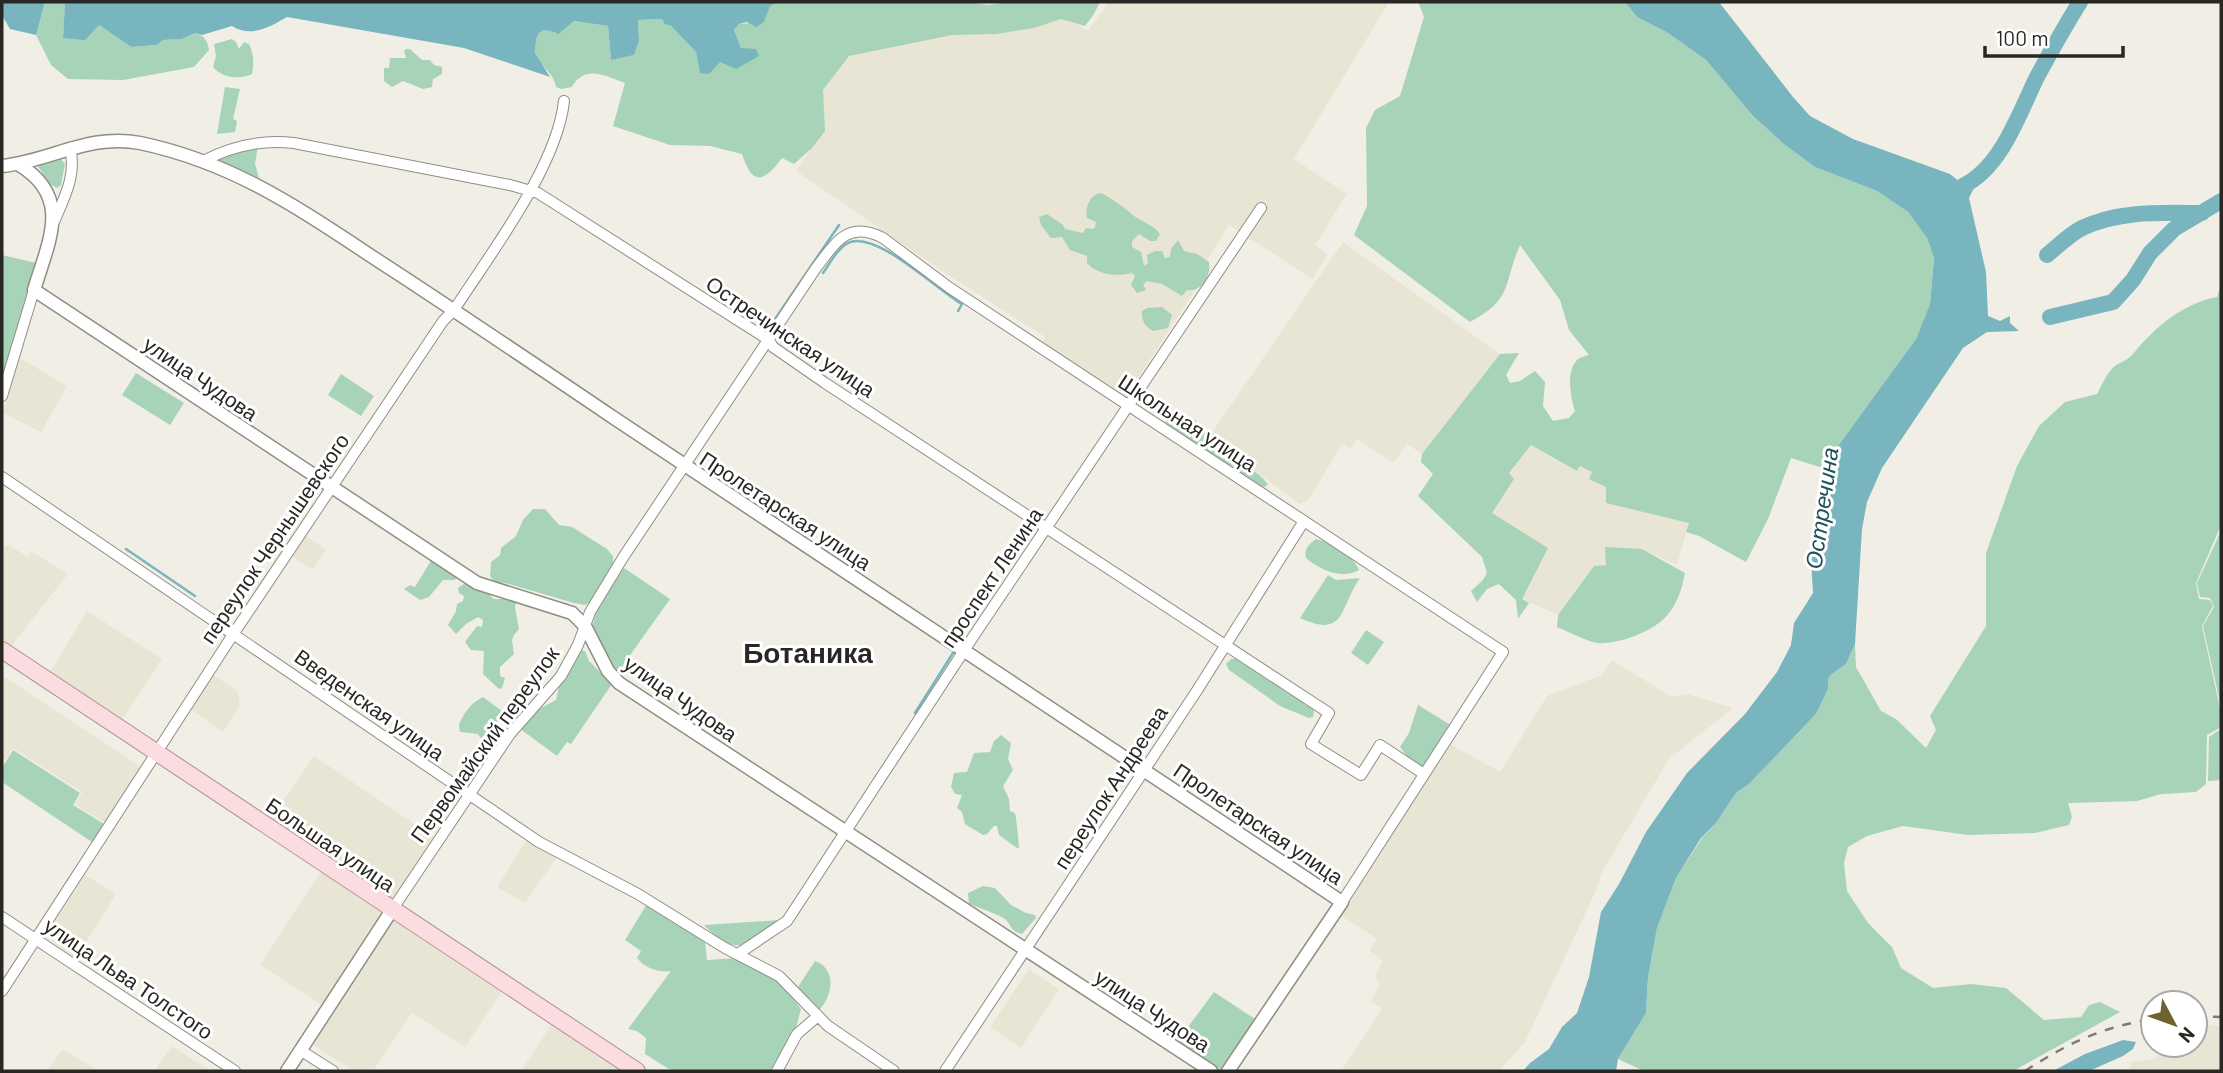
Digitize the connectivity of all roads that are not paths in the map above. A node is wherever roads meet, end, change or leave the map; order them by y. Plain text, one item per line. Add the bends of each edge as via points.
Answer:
1 (564, 101) dead end
2 (70, 149) junction
3 (203, 161) junction
4 (18, 164) junction
5 (2, 166) edge
6 (530, 192) junction
7 (1261, 208) dead end
8 (53, 222) junction
9 (851, 232) joint
10 (34, 290) junction
11 (454, 310) junction
12 (769, 340) junction
13 (2, 396) edge
14 (1128, 405) junction
15 (685, 466) junction
16 (2, 477) edge
17 (330, 487) junction
18 (1304, 521) junction
19 (1047, 528) junction
20 (585, 626) junction
21 (234, 633) junction
22 (1226, 646) junction
23 (2, 650) edge
24 (964, 650) junction
25 (156, 752) junction
26 (1144, 770) junction
27 (1424, 774) junction
28 (469, 795) junction
29 (846, 831) junction
30 (1342, 902) junction
31 (392, 910) junction
32 (2, 917) edge
33 (36, 939) junction
34 (1025, 950) junction
35 (738, 954) junction
36 (2, 991) edge
37 (818, 1016) junction
38 (300, 1050) junction
39 (235, 1071) edge
40 (286, 1071) edge
41 (332, 1071) edge
42 (637, 1071) edge
43 (776, 1071) edge
44 (894, 1071) edge
45 (944, 1071) edge
46 (1211, 1071) edge
47 (1228, 1071) edge

1 - 6 street, переулок Чернышевского via 562,122
2 - 3 street via 117,140
2 - 4 street
2 - 8 street via 72,177
3 - 6 street, Остречинская улица via 220,152 271,140
3 - 11 street, Пролетарская улица via 282,198
4 - 5 street
4 - 8 street via 47,191
6 - 11 street, переулок Чернышевского
6 - 12 street, Остречинская улица
7 - 14 street, проспект Ленина
8 - 10 street
9 - 12 street, Первомайский переулок via 837,241 816,268
9 - 14 street, Школьная улица via 871,232 883,238 950,288
10 - 13 street
10 - 17 street, улица Чудова
11 - 15 street, Пролетарская улица
11 - 17 street, переулок Чернышевского
12 - 15 street, Первомайский переулок
12 - 19 street, Остречинская улица via 825,383
14 - 18 street, Школьная улица
14 - 19 street, проспект Ленина
15 - 20 street, Первомайский переулок via 624,556
15 - 24 street, Пролетарская улица
16 - 21 street, Введенская улица
17 - 20 street, улица Чудова via 477,583 563,609
17 - 21 street, переулок Чернышевского
18 - 22 street, переулок Андреева
18 - 27 street, Школьная улица via 1503,652
19 - 22 street, Остречинская улица
19 - 24 street, проспект Ленина
20 - 28 street, Первомайский переулок via 561,676 510,734
20 - 29 street, улица Чудова via 619,683
21 - 25 street, переулок Чернышевского
21 - 28 street, Введенская улица
22 - 26 street, переулок Андреева
22 - 27 street, Остречинская улица via 1329,713 1311,744 1361,775 1380,745
23 - 25 main road, Большая улица
24 - 26 street, Пролетарская улица
24 - 29 street, проспект Ленина
25 - 31 main road, Большая улица
25 - 33 street, переулок Чернышевского
26 - 30 street, Пролетарская улица
26 - 34 street, переулок Андреева
27 - 30 street
28 - 31 street, Первомайский переулок
28 - 35 street, Введенская улица via 539,842
29 - 34 street, улица Чудова
29 - 35 street, проспект Ленина via 787,921
30 - 47 street
31 - 38 street, Первомайский переулок
31 - 42 main road, Большая улица
32 - 33 street, улица Льва Толстого
33 - 36 street, переулок Чернышевского
33 - 39 street, улица Льва Толстого
34 - 45 street, переулок Андреева
34 - 46 street, улица Чудова
35 - 37 street, Введенская улица via 779,976
37 - 43 street via 797,1034
37 - 44 street, Введенская улица
38 - 40 street, Первомайский переулок
38 - 41 street

